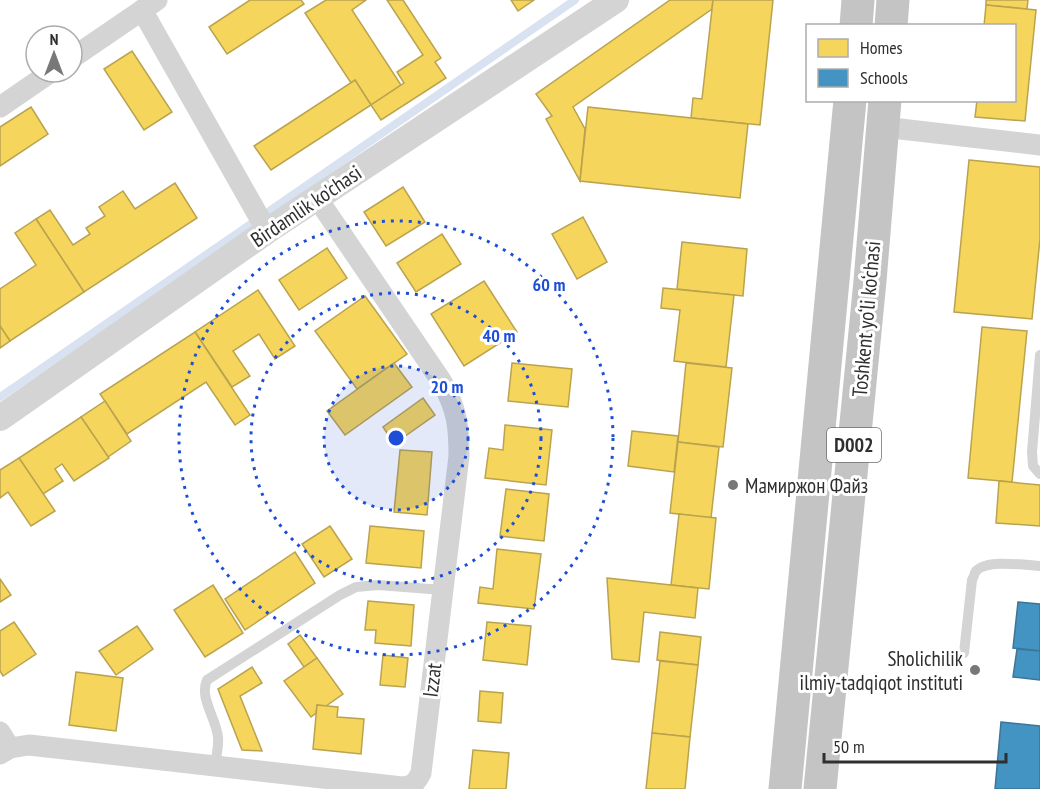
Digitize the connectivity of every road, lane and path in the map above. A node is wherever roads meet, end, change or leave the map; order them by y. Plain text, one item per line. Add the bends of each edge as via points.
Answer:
1 (616, 0) edge
2 (858, 0) edge
3 (893, 0) edge
4 (149, 5) edge
5 (856, 24) edge
6 (891, 24) edge
7 (84, 50) edge
8 (33, 84) edge
9 (850, 102) edge
10 (0, 106) edge
11 (884, 114) edge
12 (1040, 145) edge
13 (317, 198) junction
14 (267, 231) junction
15 (1040, 355) edge
16 (0, 418) edge
17 (1040, 474) edge
18 (1040, 566) edge
19 (443, 590) junction
20 (964, 653) dead end
21 (3, 745) edge
22 (215, 766) junction
23 (785, 789) edge
24 (820, 789) edge

1 - 13 street, Birdamlik ko'chasi
2 - 5 highway
3 - 6 highway
4 - 7 street
4 - 14 street
8 - 10 street
9 - 23 highway, Toshkent yo‘li ko‘chasi / D002
11 - 12 street
11 - 24 highway, Toshkent yo‘li ko‘chasi / D002
13 - 14 street, Birdamlik ko'chasi
13 - 19 street, Izzat via 453,402 459,427 459,456
14 - 16 street, Birdamlik ko'chasi
15 - 17 lane via 1032,452 1033,466
18 - 20 lane via 986,565 976,571
19 - 22 lane via 356,587 207,680 205,695 218,736
19 - 22 street, Izzat via 421,773 412,786
21 - 22 street, Izzat

